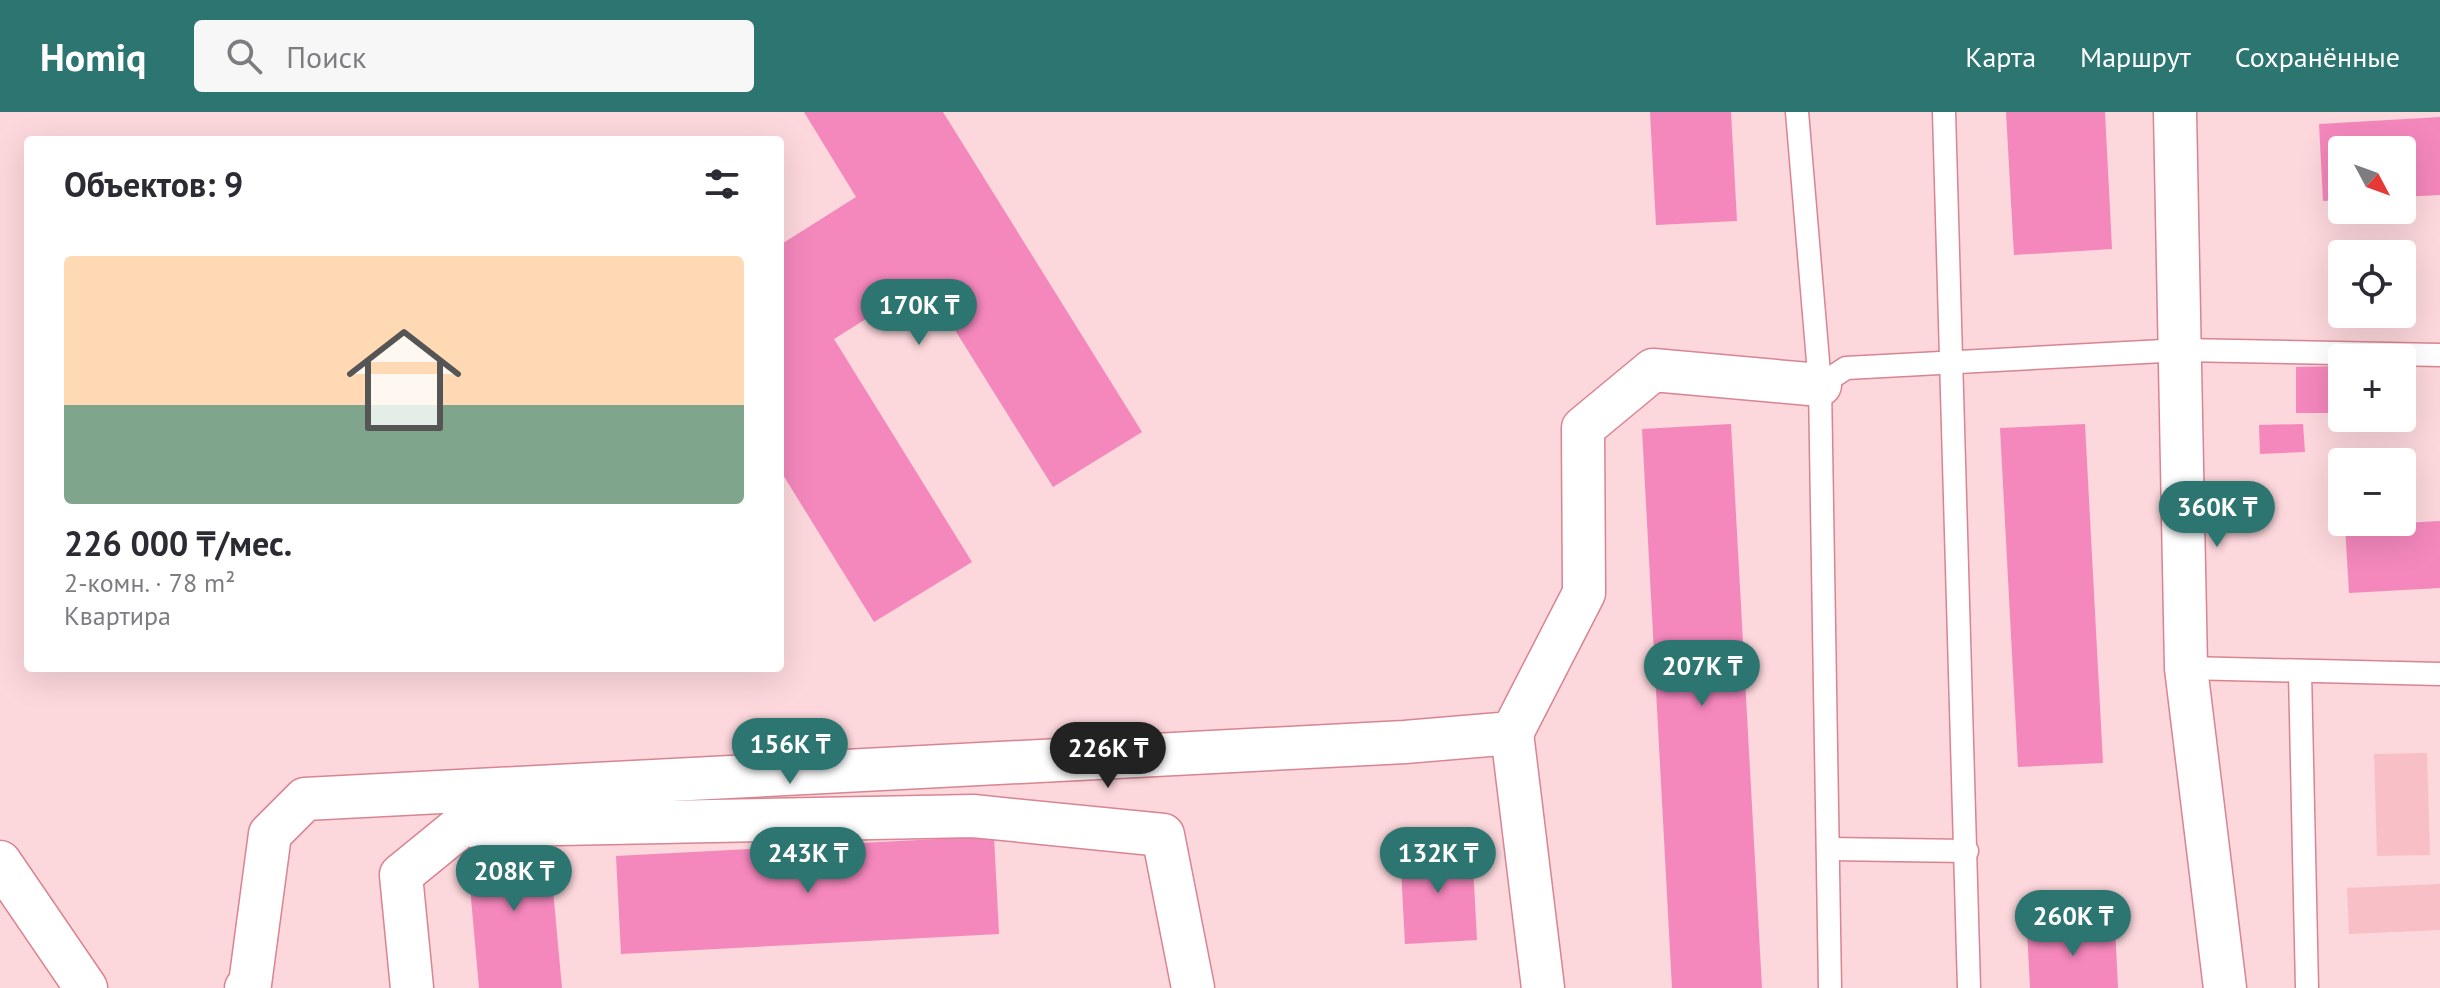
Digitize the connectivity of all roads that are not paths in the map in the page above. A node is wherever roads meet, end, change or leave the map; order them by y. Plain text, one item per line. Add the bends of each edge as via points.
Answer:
1 (1797, 112) edge
2 (1944, 112) edge
3 (2175, 112) edge
4 (2182, 350) junction
5 (2440, 355) edge
6 (1953, 362) junction
7 (1820, 385) junction
8 (2186, 668) junction
9 (2300, 672) junction
10 (2440, 674) edge
11 (1512, 733) junction
12 (1828, 849) junction
13 (1967, 851) junction
14 (0, 862) edge
15 (86, 988) edge
16 (246, 988) edge
17 (412, 988) edge
18 (1193, 988) edge
19 (1543, 988) edge
20 (1830, 988) edge
21 (1969, 988) edge
22 (2225, 988) edge
23 (2307, 988) edge

1 - 7 lane
2 - 6 lane
3 - 4 street
4 - 5 lane
4 - 6 lane
4 - 8 street
6 - 7 lane via 1846,368
6 - 13 lane
7 - 11 street via 1653,370 1583,428 1584,593
7 - 12 lane
8 - 9 lane
8 - 22 street
9 - 10 lane
9 - 23 lane
11 - 16 street via 305,799 270,834
11 - 19 street
12 - 13 lane
12 - 20 lane
13 - 21 lane
14 - 15 street
17 - 18 street via 401,875 461,826 973,816 1163,835

